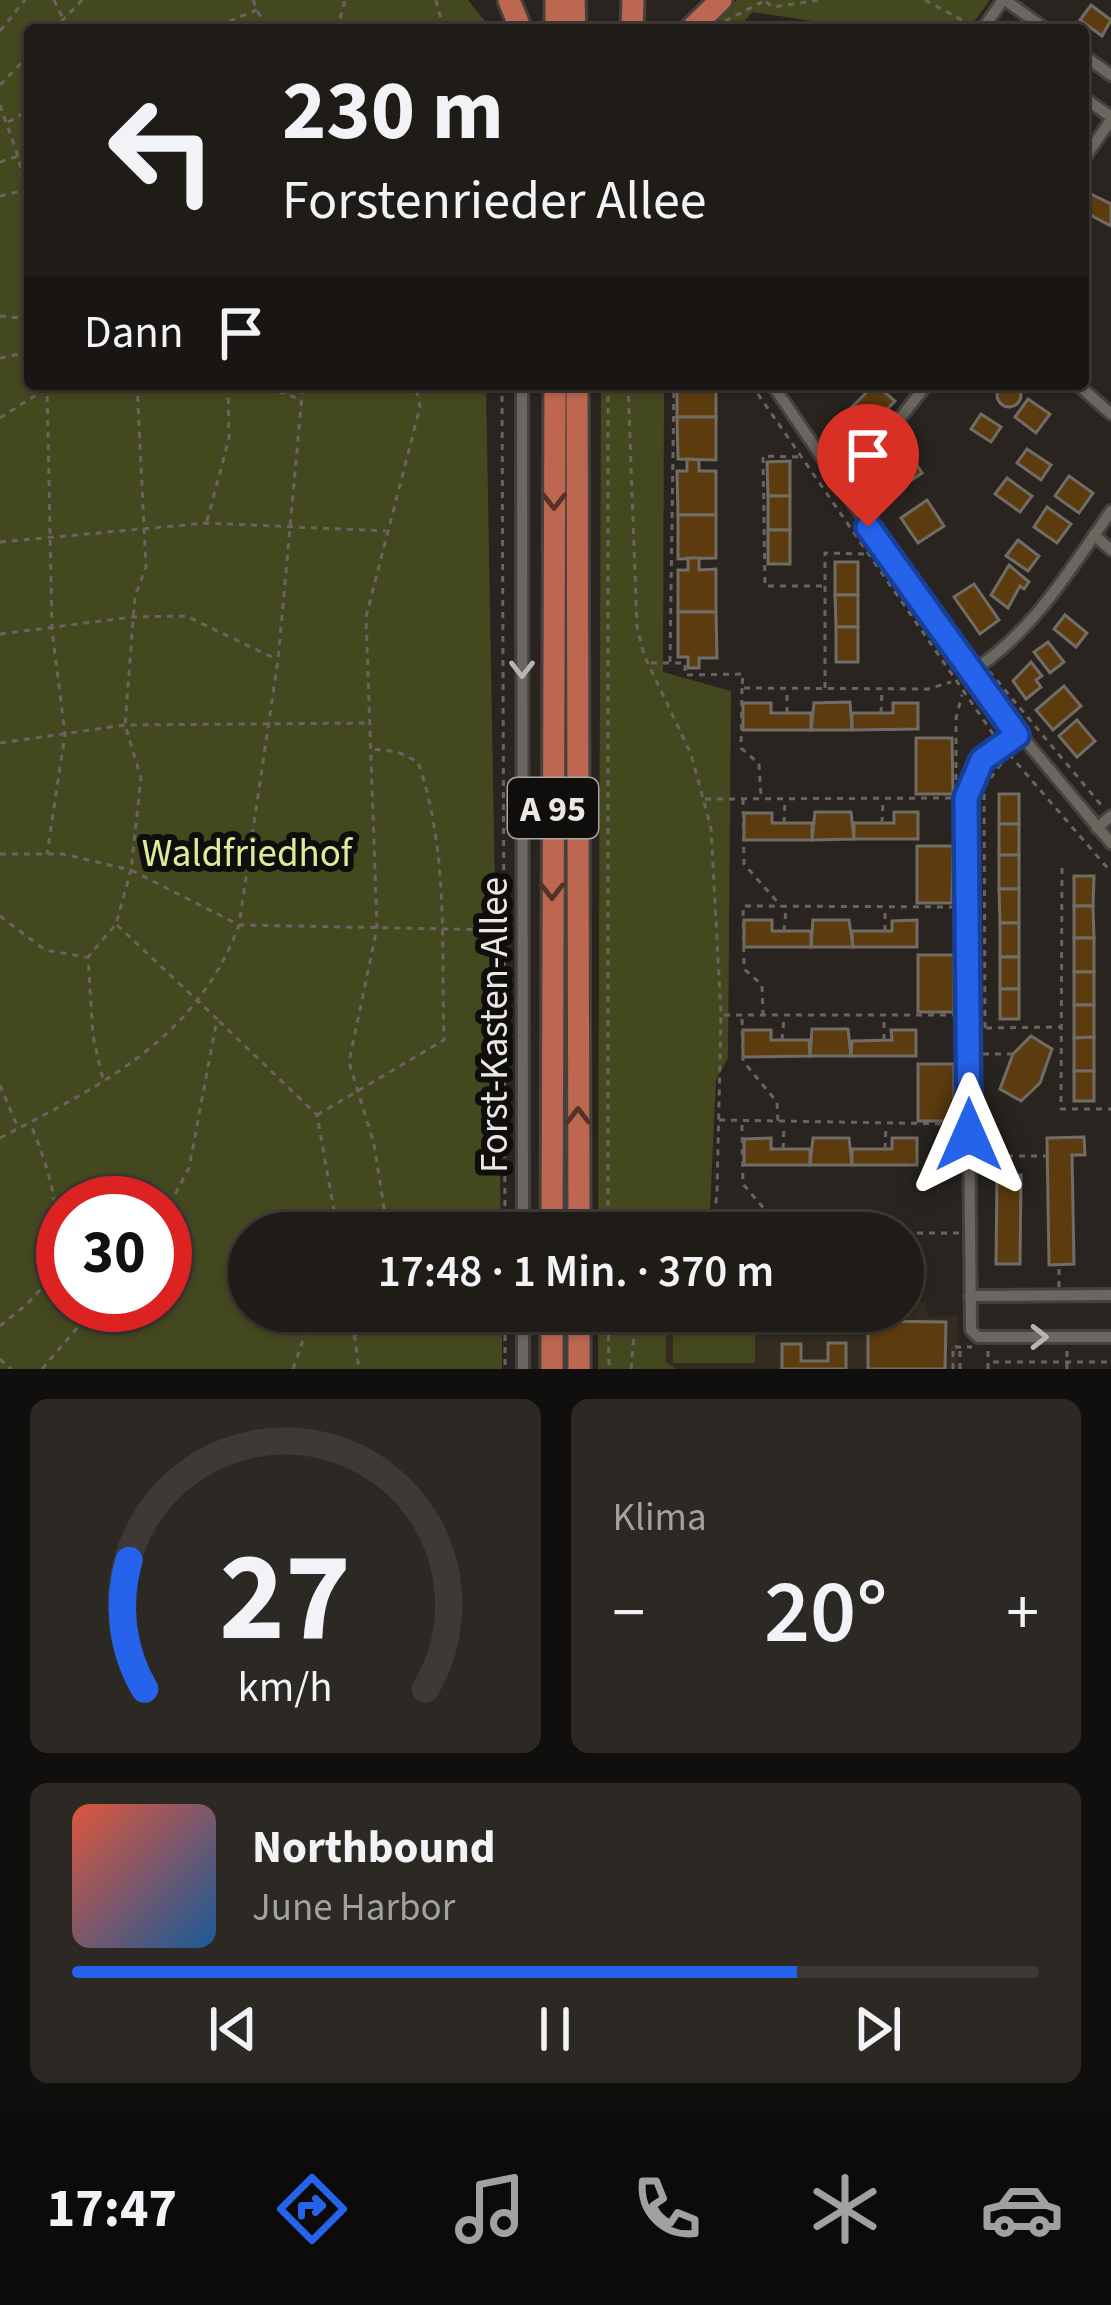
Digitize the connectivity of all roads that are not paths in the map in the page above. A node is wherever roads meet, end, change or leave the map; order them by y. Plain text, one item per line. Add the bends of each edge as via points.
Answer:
1 (721, 0) edge
2 (1004, 0) edge
3 (696, 24) edge
4 (1038, 24) edge
5 (1111, 118) edge
6 (1089, 151) edge
7 (522, 390) edge
8 (555, 390) edge
9 (577, 390) edge
10 (590, 390) edge
11 (776, 390) edge
12 (922, 390) edge
13 (1084, 390) edge
14 (1111, 414) edge
15 (833, 476) junction
16 (578, 480) junction
17 (1111, 511) edge
18 (1094, 535) junction
19 (1111, 550) edge
20 (969, 673) junction
21 (1017, 735) junction
22 (1111, 816) edge
23 (1097, 828) junction
24 (1111, 843) edge
25 (523, 1212) edge
26 (552, 1212) edge
27 (579, 1212) edge
28 (1111, 1295) edge
29 (970, 1296) junction
30 (523, 1332) edge
31 (552, 1332) edge
32 (579, 1332) edge
33 (1111, 1337) edge
34 (523, 1369) edge
35 (552, 1369) edge
36 (579, 1369) edge

1 - 3 highway
2 - 4 street
5 - 6 street
7 -> 25 street, Forst-Kasten-Allee
8 -> 26 highway, A 95
9 - 16 highway, A 95
10 - 16 highway
11 - 15 street
12 - 15 street via 891,430
13 - 14 street
15 - 20 street
27 -> 16 highway, A 95
17 - 18 street
18 - 19 street
18 - 20 street via 1028,625
20 - 21 street
21 - 23 street
21 - 29 street via 982,760 961,798
22 - 23 street
23 - 24 street
28 - 29 street
29 -> 33 street via 970,1330 978,1337
30 - 34 street
31 - 35 highway
32 - 36 highway

